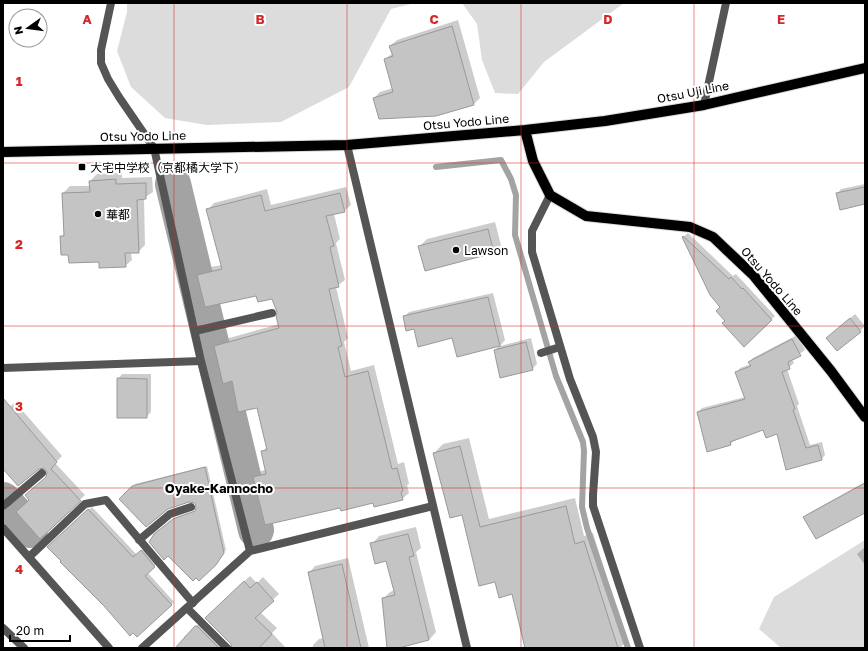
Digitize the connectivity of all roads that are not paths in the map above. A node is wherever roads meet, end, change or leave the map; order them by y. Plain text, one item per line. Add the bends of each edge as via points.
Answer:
1 (111, 3) edge
2 (726, 3) edge
3 (865, 68) edge
4 (704, 104) junction
5 (525, 130) junction
6 (347, 145) junction
7 (154, 148) junction
8 (3, 152) edge
9 (550, 195) junction
10 (272, 313) dead end
11 (195, 331) junction
12 (557, 348) junction
13 (541, 353) dead end
14 (201, 361) junction
15 (3, 368) edge
16 (865, 417) edge
17 (42, 473) dead end
18 (5, 505) edge
19 (433, 506) junction
20 (191, 507) dead end
21 (3, 528) edge
22 (139, 540) junction
23 (250, 552) junction
24 (29, 557) junction
25 (190, 605) junction
26 (3, 628) edge
27 (24, 648) edge
28 (108, 648) edge
29 (142, 648) edge
30 (227, 648) edge
31 (467, 648) edge
32 (640, 648) edge

1 - 7 street via 101,50 101,63 119,97
2 - 4 street
3 - 4 main road, Otsu Uji Line
4 - 5 main road, Otsu Uji Line via 605,121
5 - 6 main road, Otsu Yodo Line
5 - 9 main road, Otsu Yodo Line via 533,161
6 - 7 main road, Otsu Yodo Line
6 - 19 street
7 - 8 main road, Otsu Yodo Line
7 - 11 street
9 - 12 street via 532,231 532,252
9 - 16 main road, Otsu Yodo Line via 586,216 690,227 713,237 754,276
10 - 11 street
11 - 14 street
12 - 13 street
12 - 32 street via 594,437 596,452 593,506
14 - 15 street
14 - 23 street
17 - 18 street
19 - 23 street
19 - 31 street
20 - 22 street via 170,514
21 - 24 street
22 - 24 street via 106,500 85,504
22 - 25 street
23 - 25 street
24 - 28 street
25 - 29 street
25 - 30 street
26 - 27 street

